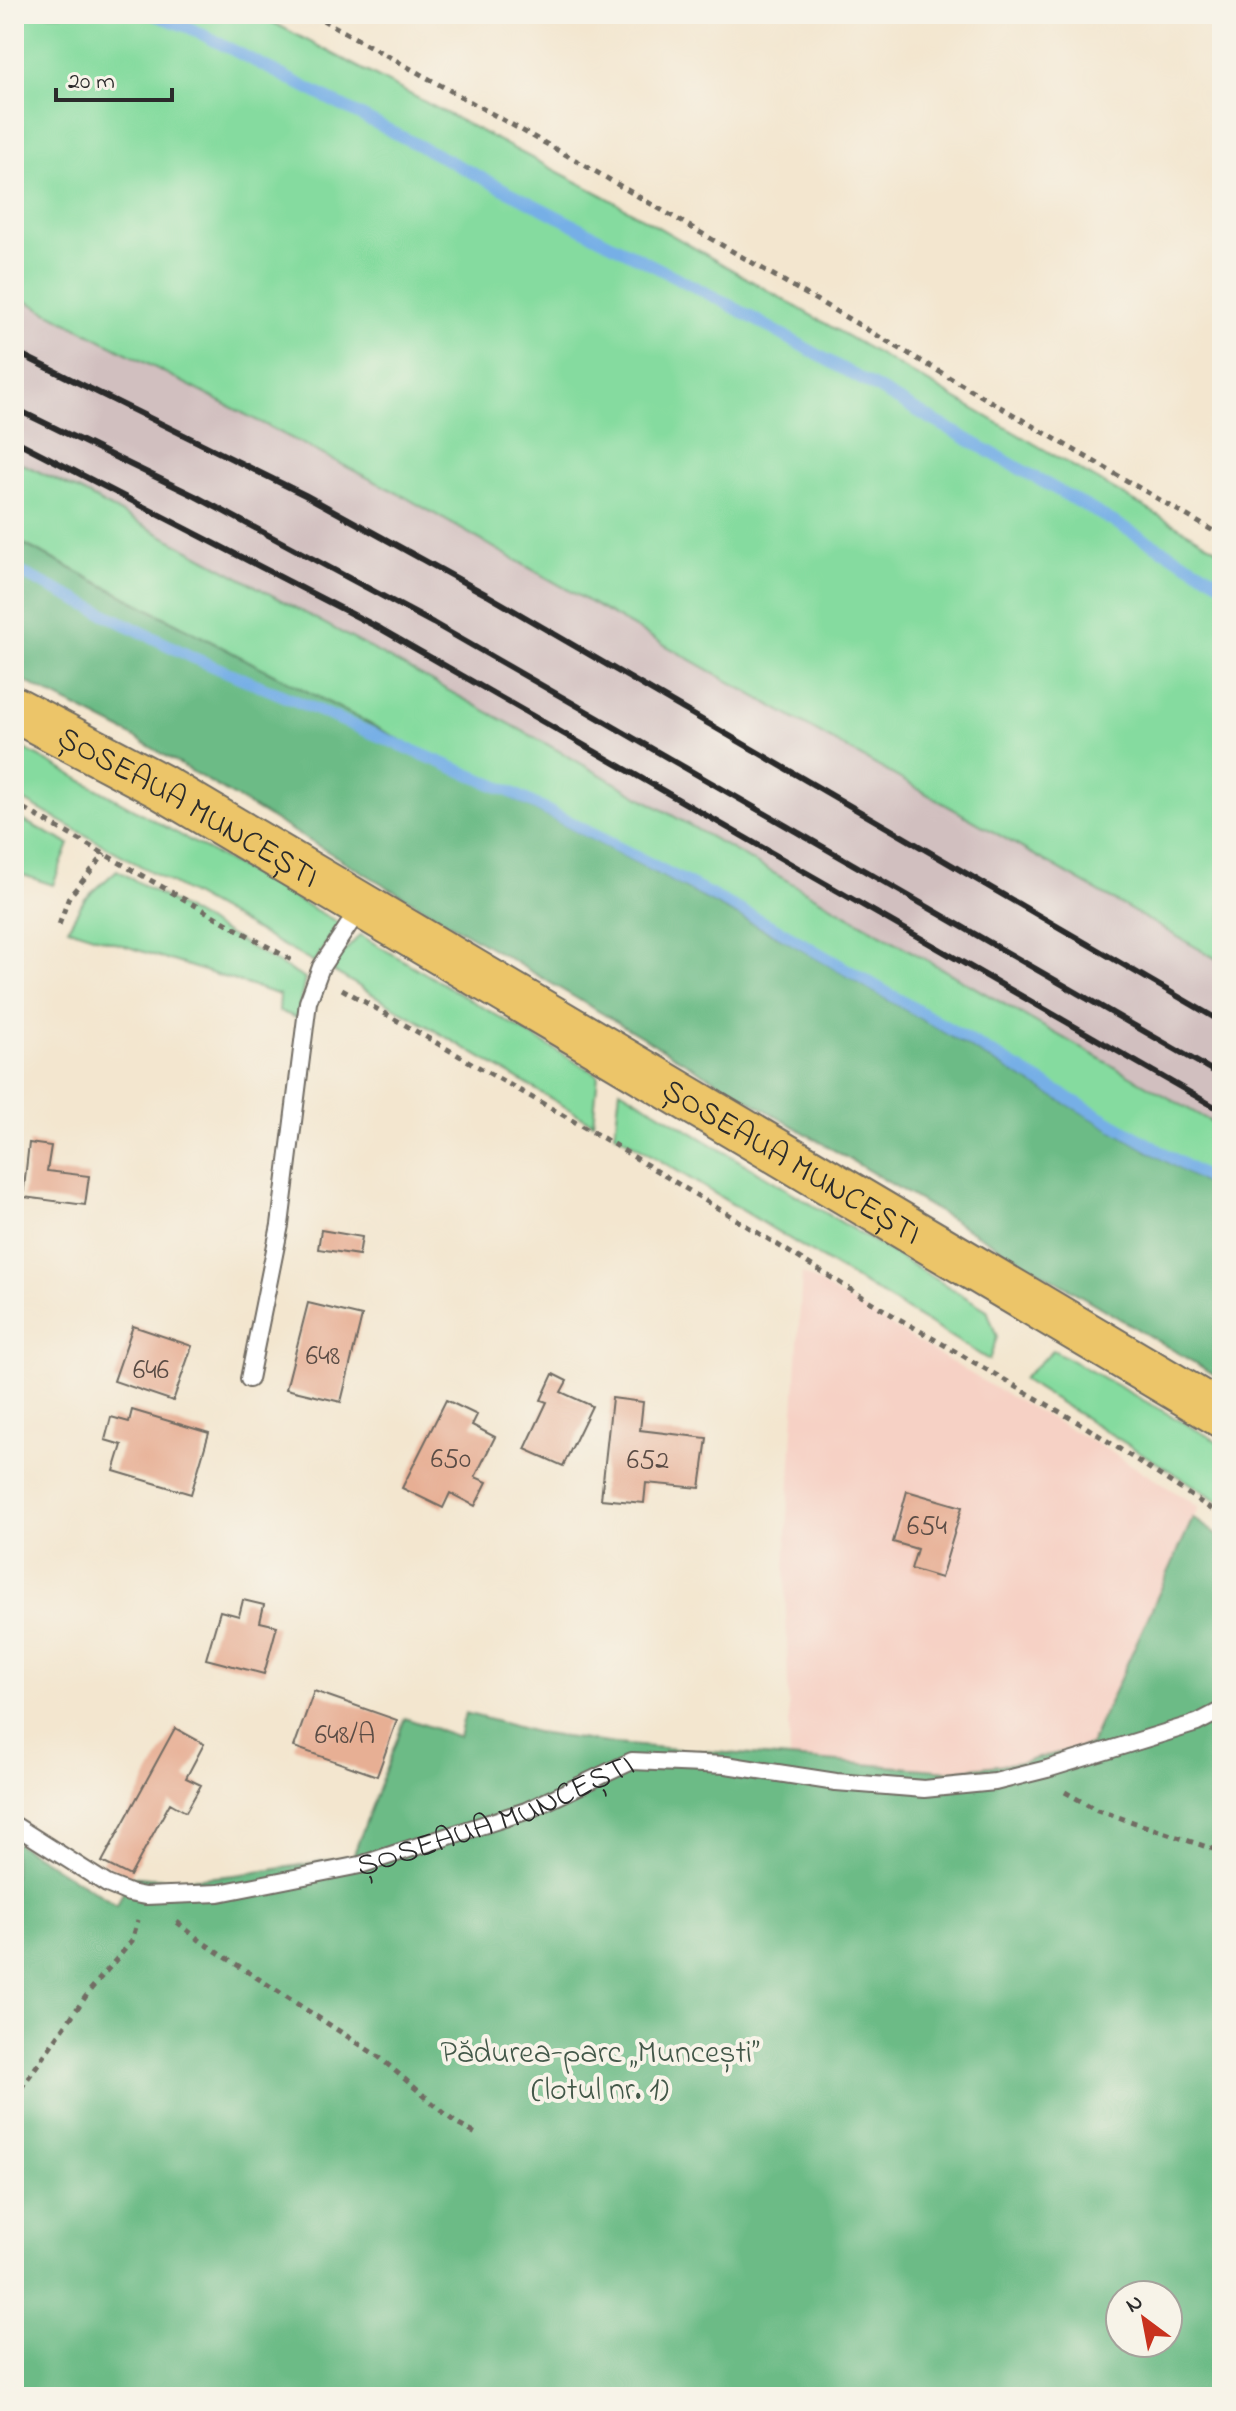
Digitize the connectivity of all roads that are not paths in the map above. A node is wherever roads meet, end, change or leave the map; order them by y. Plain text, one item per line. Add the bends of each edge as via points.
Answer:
1 (14, 709) edge
2 (362, 905) junction
3 (249, 1379) dead end
4 (1222, 1415) edge
5 (1222, 1710) edge
6 (14, 1825) edge

1 - 2 main road, ȘOSEAUA MUNCEȘTI via 160,786
2 - 3 lane via 318,975 308,1002 280,1225
2 - 4 main road, ȘOSEAUA MUNCEȘTI
5 - 6 lane, ȘOSEAUA MUNCEȘTI via 1197,1723 1047,1769 995,1782 924,1789 726,1765 632,1761 526,1811 360,1865 219,1893 145,1896 107,1884

